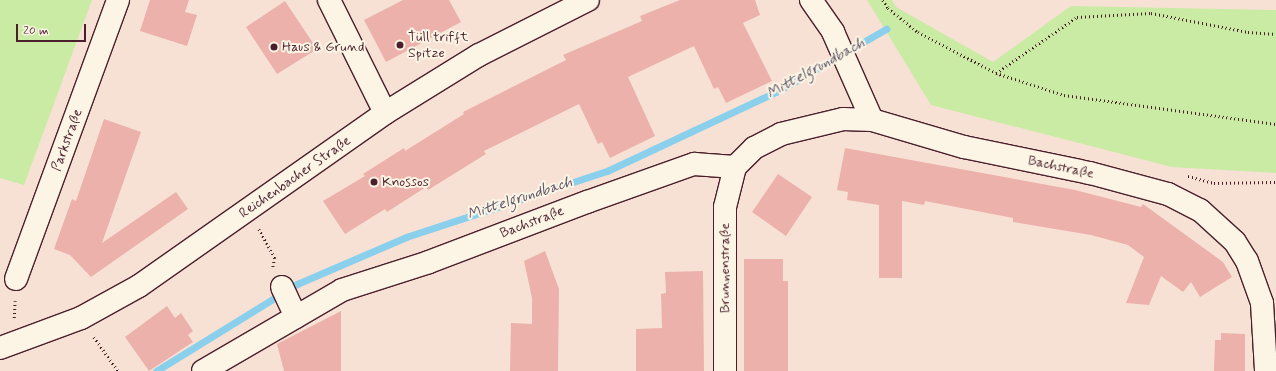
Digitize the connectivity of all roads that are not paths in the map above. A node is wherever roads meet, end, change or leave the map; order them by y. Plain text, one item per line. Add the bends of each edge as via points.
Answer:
1 (118, 0) edge
2 (329, 0) edge
3 (588, 0) edge
4 (811, 0) edge
5 (385, 113) junction
6 (872, 120) junction
7 (735, 167) junction
8 (16, 279) road end
9 (1, 348) edge
10 (203, 371) edge
11 (725, 371) edge
12 (1266, 371) edge

1 - 8 street, Parkstraße
2 - 5 street
3 - 5 street, Reichenbacher Straße via 479,55
4 - 6 street via 833,32
5 - 9 street, Reichenbacher Straße via 139,286 81,318
6 - 7 street, Bachstraße via 843,119 781,134 754,148
6 - 12 street, Bachstraße via 964,146 1090,173 1168,194 1200,210 1235,242 1247,261 1262,303
7 - 10 street, Bachstraße via 694,164 429,262 342,290 285,294
7 - 11 street, Brunnenstraße via 725,207

